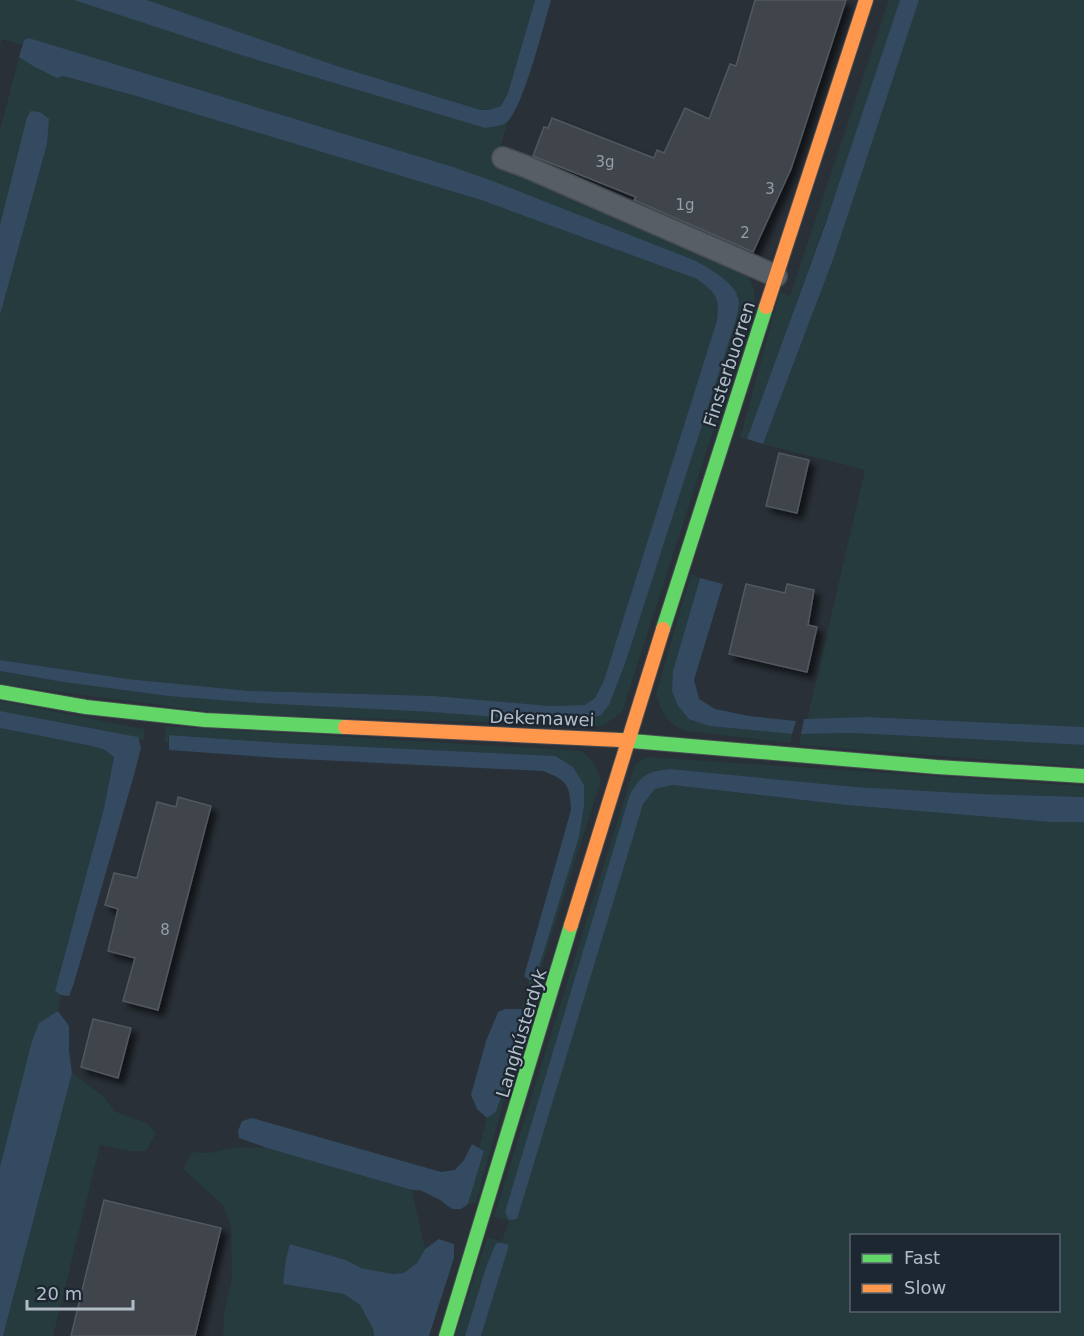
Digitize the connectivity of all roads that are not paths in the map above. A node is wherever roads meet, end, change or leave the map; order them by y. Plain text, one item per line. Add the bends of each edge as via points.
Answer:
1 (866, 0) edge
2 (503, 158) dead end
3 (776, 276) junction
4 (0, 692) edge
5 (628, 740) junction
6 (1084, 776) edge
7 (446, 1336) edge

1 - 3 street, Finsterbuorren
2 - 3 lane
3 - 5 street, Finsterbuorren
4 - 5 street, Dekemawei via 86,707 205,720
5 - 6 street, Dekemawei
5 - 7 street, Langhústerdyk

